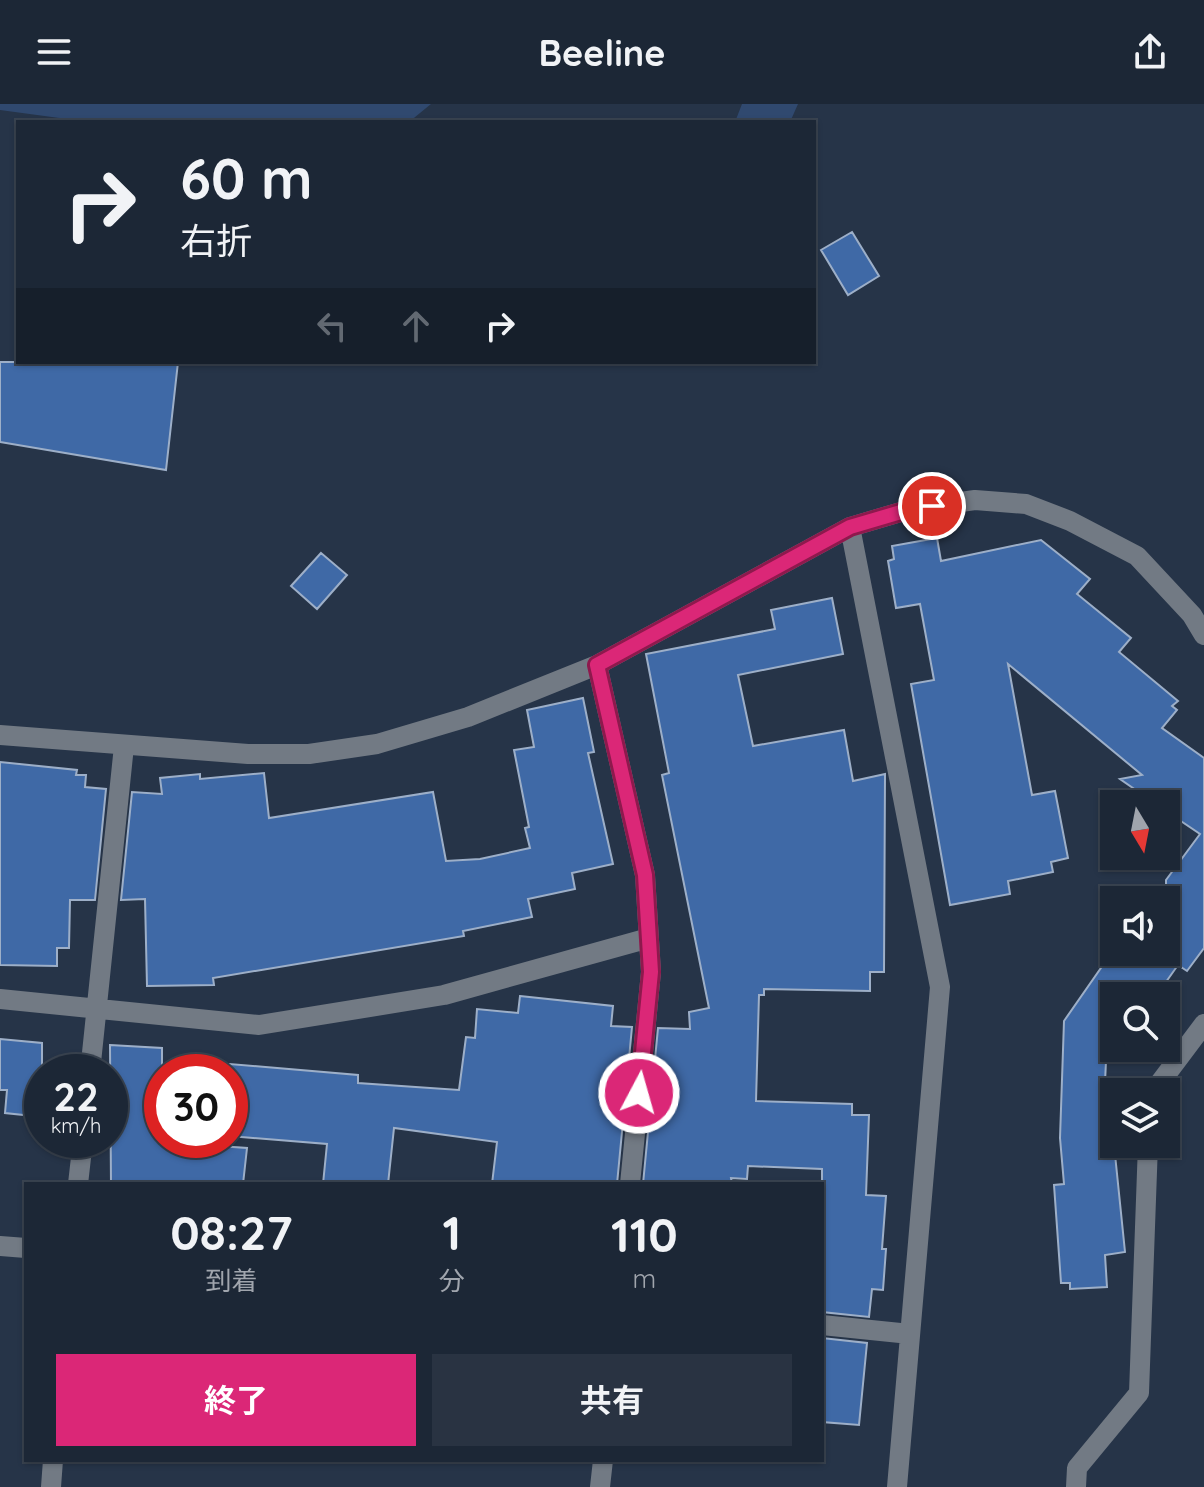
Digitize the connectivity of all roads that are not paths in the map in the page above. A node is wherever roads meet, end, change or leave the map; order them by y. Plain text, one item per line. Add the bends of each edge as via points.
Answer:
1 (850, 527) junction
2 (1204, 635) edge
3 (597, 665) junction
4 (0, 735) edge
5 (124, 746) junction
6 (649, 938) junction
7 (0, 999) edge
8 (97, 1010) junction
9 (1204, 1024) edge
10 (92, 1054) edge
11 (1164, 1078) edge
12 (81, 1158) edge
13 (1147, 1158) edge
14 (78, 1182) edge
15 (630, 1182) edge
16 (0, 1246) edge
17 (24, 1248) edge
18 (824, 1325) edge
19 (910, 1334) junction
20 (53, 1462) edge
21 (603, 1462) edge
22 (51, 1487) edge
23 (600, 1487) edge
24 (897, 1487) edge
25 (1076, 1487) edge

1 - 2 street via 911,509 975,500 1026,504 1137,556
1 - 3 street
1 - 19 street via 940,987
3 - 5 street via 468,717 377,744 309,754
3 - 6 street via 645,875
4 - 5 street
5 - 8 street
6 - 8 street via 444,995 259,1025
6 - 15 street via 651,972
7 - 8 street
8 - 10 street
9 - 11 street
12 - 14 street
13 - 25 street via 1139,1393 1077,1468
16 - 17 street
18 - 19 street
19 - 24 street
20 - 22 street
21 - 23 street

